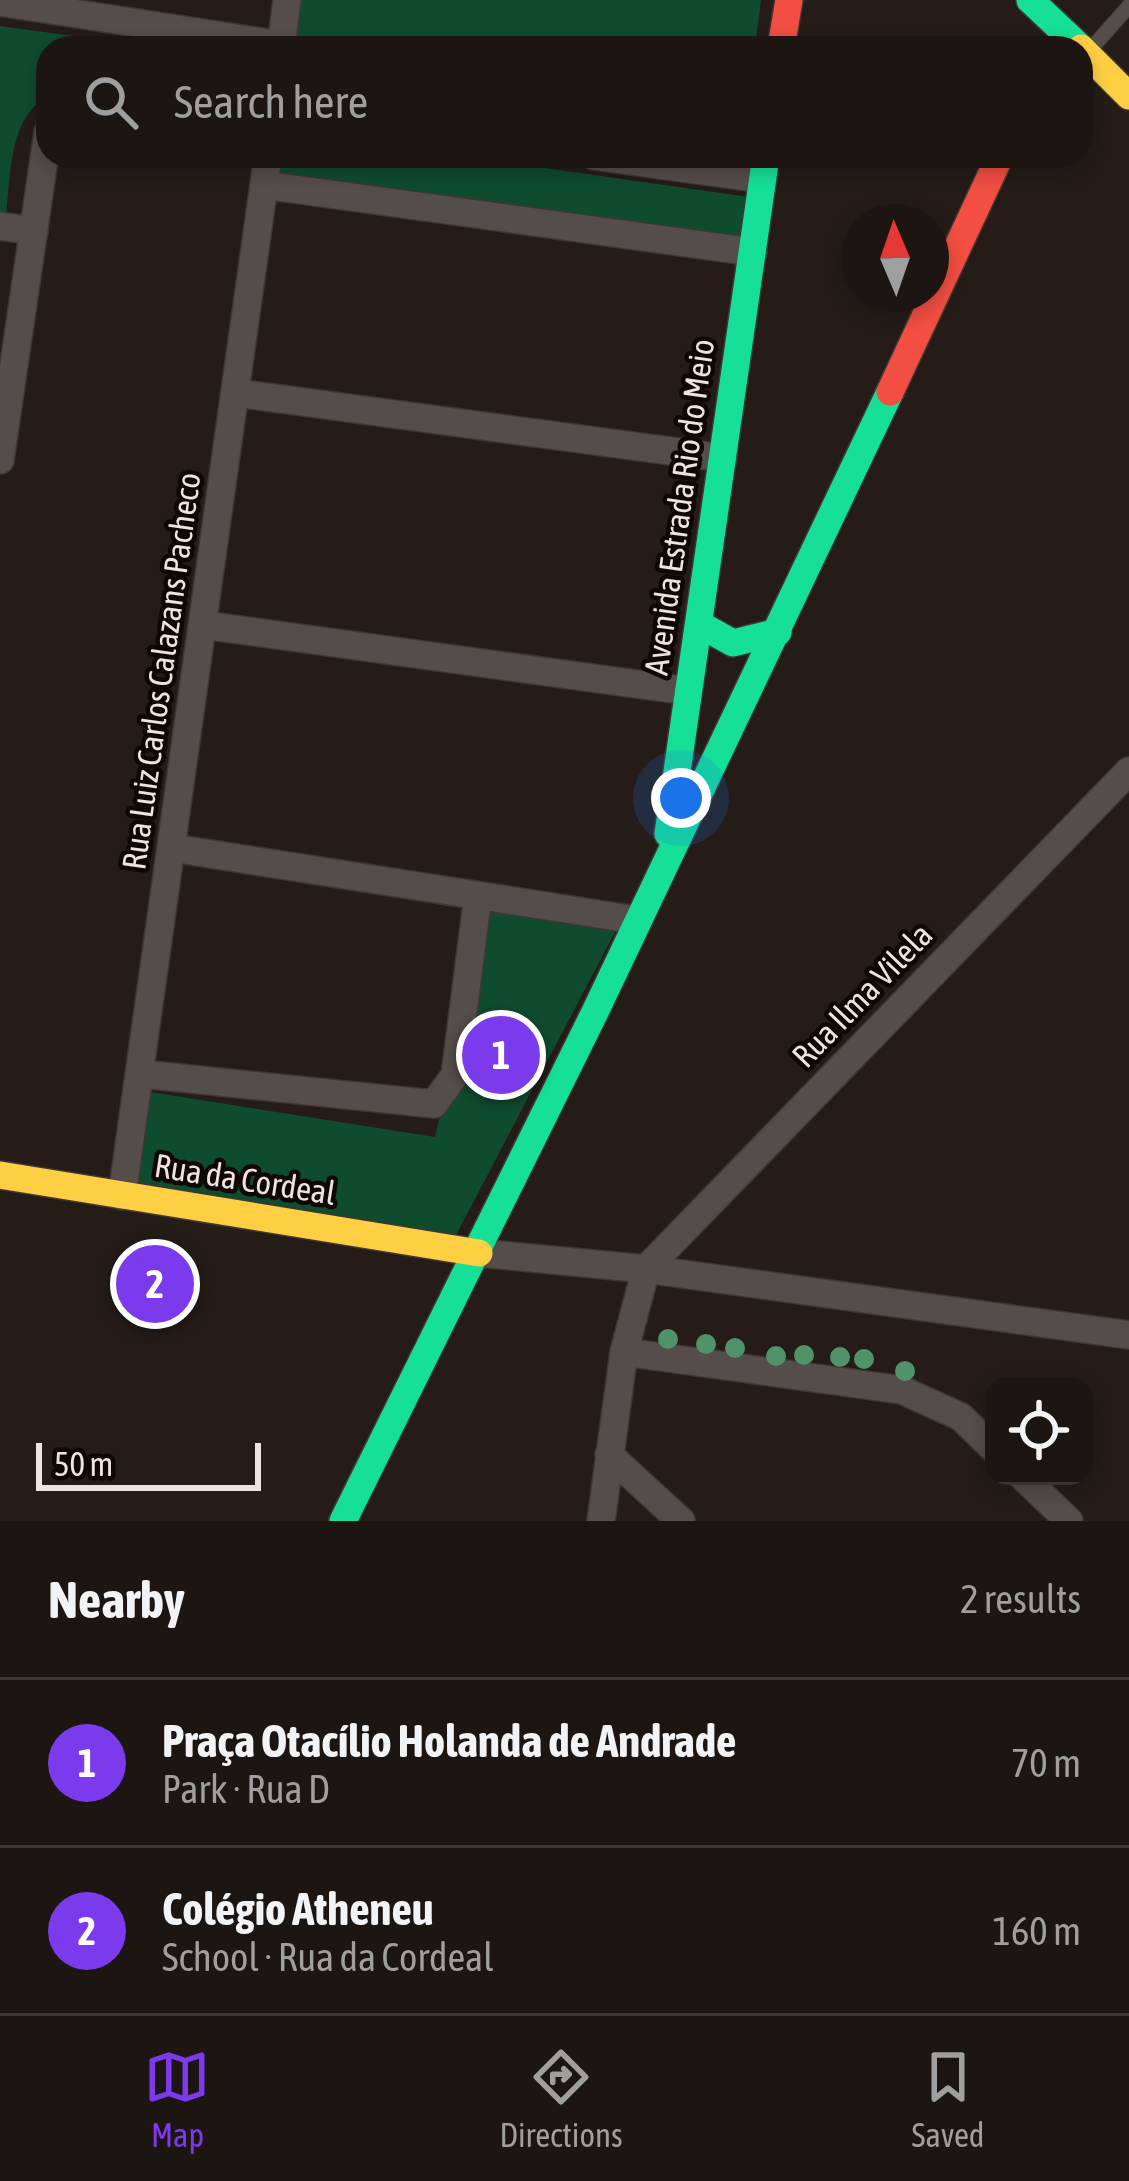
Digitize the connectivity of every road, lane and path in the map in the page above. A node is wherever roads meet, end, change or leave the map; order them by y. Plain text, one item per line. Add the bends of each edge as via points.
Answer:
1 (287, 0) edge
2 (789, 0) edge
3 (1030, 0) edge
4 (1073, 0) edge
5 (0, 2) edge
6 (59, 5) edge
7 (1129, 6) edge
8 (227, 36) edge
9 (282, 36) edge
10 (784, 36) edge
11 (1054, 36) edge
12 (1056, 36) edge
13 (1093, 40) edge
14 (1093, 60) edge
15 (1129, 96) edge
16 (43, 168) edge
17 (266, 168) edge
18 (764, 168) edge
19 (994, 168) edge
20 (264, 185) junction
21 (0, 226) edge
22 (34, 231) junction
23 (753, 252) junction
24 (236, 394) junction
25 (723, 458) junction
26 (0, 460) edge
27 (699, 624) junction
28 (202, 625) junction
29 (778, 632) junction
30 (688, 691) junction
31 (1129, 771) edge
32 (172, 848) junction
33 (664, 869) junction
34 (478, 896) junction
35 (636, 920) junction
36 (142, 1074) junction
37 (0, 1175) edge
38 (122, 1196) junction
39 (479, 1252) junction
40 (646, 1269) junction
41 (1129, 1335) edge
42 (624, 1352) junction
43 (985, 1440) edge
44 (609, 1455) junction
45 (1031, 1485) edge
46 (343, 1521) edge
47 (602, 1521) edge
48 (681, 1521) edge
49 (1069, 1521) edge

1 - 9 street
2 - 10 street
3 - 11 street
4 - 12 street
5 - 6 street
6 - 8 street
7 - 13 lane
14 - 15 street
16 - 22 street
17 - 20 street, Rua Luiz Carlos Calazans Pacheco
18 - 23 street, Avenida Estrada Rio do Meio
19 - 29 street
20 - 23 street
20 - 24 street, Rua Luiz Carlos Calazans Pacheco
21 - 22 street
22 - 26 street
23 - 25 street, Avenida Estrada Rio do Meio
24 - 25 street
24 - 28 street, Rua Luiz Carlos Calazans Pacheco
25 - 27 street, Avenida Estrada Rio do Meio
27 - 29 street via 733,643
27 - 30 street, Avenida Estrada Rio do Meio
28 - 30 street
28 - 32 street, Rua Luiz Carlos Calazans Pacheco
29 - 33 street
30 - 33 street, Avenida Estrada Rio do Meio
31 - 40 street, Rua Ilma Vilela
32 - 34 street
32 - 36 street, Rua Luiz Carlos Calazans Pacheco
33 - 35 street
34 - 35 street
34 - 36 street via 455,1076 434,1105
35 - 39 street
36 - 38 street, Rua Luiz Carlos Calazans Pacheco
37 - 38 street, Rua da Cordeal
38 - 39 street, Rua da Cordeal
39 - 40 street
39 - 46 street
40 - 41 street
40 - 42 street
42 - 43 street via 902,1390 961,1417
42 - 44 street
44 - 47 street
44 - 48 street
45 - 49 street

